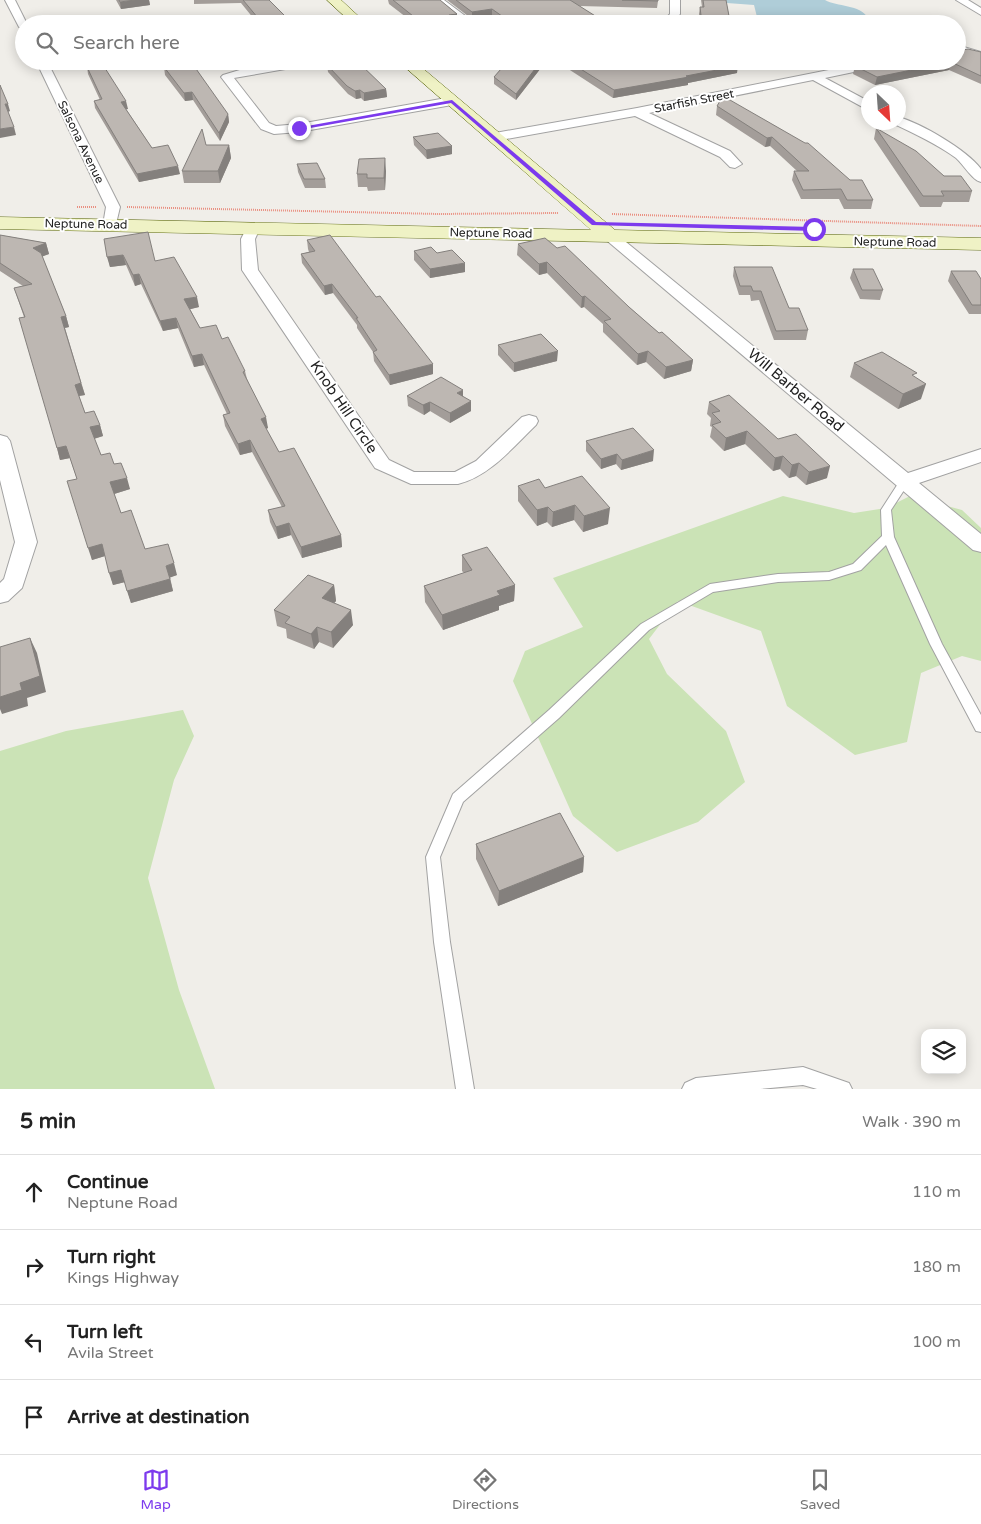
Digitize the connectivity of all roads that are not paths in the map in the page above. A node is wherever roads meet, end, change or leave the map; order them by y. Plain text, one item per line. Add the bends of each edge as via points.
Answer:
1 (10, 0) edge
2 (333, 0) edge
3 (438, 0) edge
4 (675, 0) edge
5 (961, 0) edge
6 (981, 12) edge
7 (18, 15) edge
8 (350, 15) edge
9 (459, 15) edge
10 (674, 15) edge
11 (966, 51) edge
12 (981, 56) edge
13 (44, 70) edge
14 (256, 70) edge
15 (416, 70) edge
16 (848, 70) edge
17 (814, 77) junction
18 (452, 101) junction
19 (861, 102) edge
20 (637, 112) junction
21 (906, 125) edge
22 (495, 137) junction
23 (735, 164) dead end
24 (981, 178) edge
25 (0, 211) edge
26 (111, 215) junction
27 (588, 218) junction
28 (0, 223) edge
29 (253, 228) junction
30 (981, 232) edge
31 (610, 236) junction
32 (981, 244) edge
33 (528, 421) dead end
34 (0, 441) edge
35 (981, 455) edge
36 (905, 481) junction
37 (888, 537) junction
38 (981, 544) edge
39 (0, 595) edge
40 (981, 727) edge
41 (465, 1089) edge
42 (692, 1089) edge
43 (843, 1089) edge

1 - 7 street
2 - 8 main road
3 - 9 street
4 - 10 street
5 - 6 street
11 - 12 street
13 - 26 street, Salsona Avenue
14 - 18 street via 227,77 265,126 274,130
15 - 18 main road
16 - 17 street, Starfish Street
17 - 19 street
17 - 20 street, Starfish Street
18 - 22 main road
20 - 22 street, Starfish Street
20 - 23 street via 725,154
21 - 24 street via 959,153
22 - 27 main road
25 - 26 main road, Neptune Road
26 - 27 main road, Neptune Road
26 - 28 main road, Neptune Road
26 - 29 main road, Neptune Road
27 - 30 main road, Neptune Road
27 - 31 main road
29 - 31 main road, Neptune Road
29 - 33 street, Knob Hill Circle via 248,239 250,270 382,464 411,478 458,478 483,465
31 - 32 main road, Neptune Road
31 - 36 street, Will Barber Road
34 - 39 street via 26,542 14,583
35 - 36 street
36 - 37 lane via 886,510
36 - 38 street, Will Barber Road
37 - 40 lane via 936,644
37 - 41 lane via 857,567 829,576 778,578 710,588 645,626 554,714 458,798 433,857 442,942
42 - 43 lane via 803,1076

